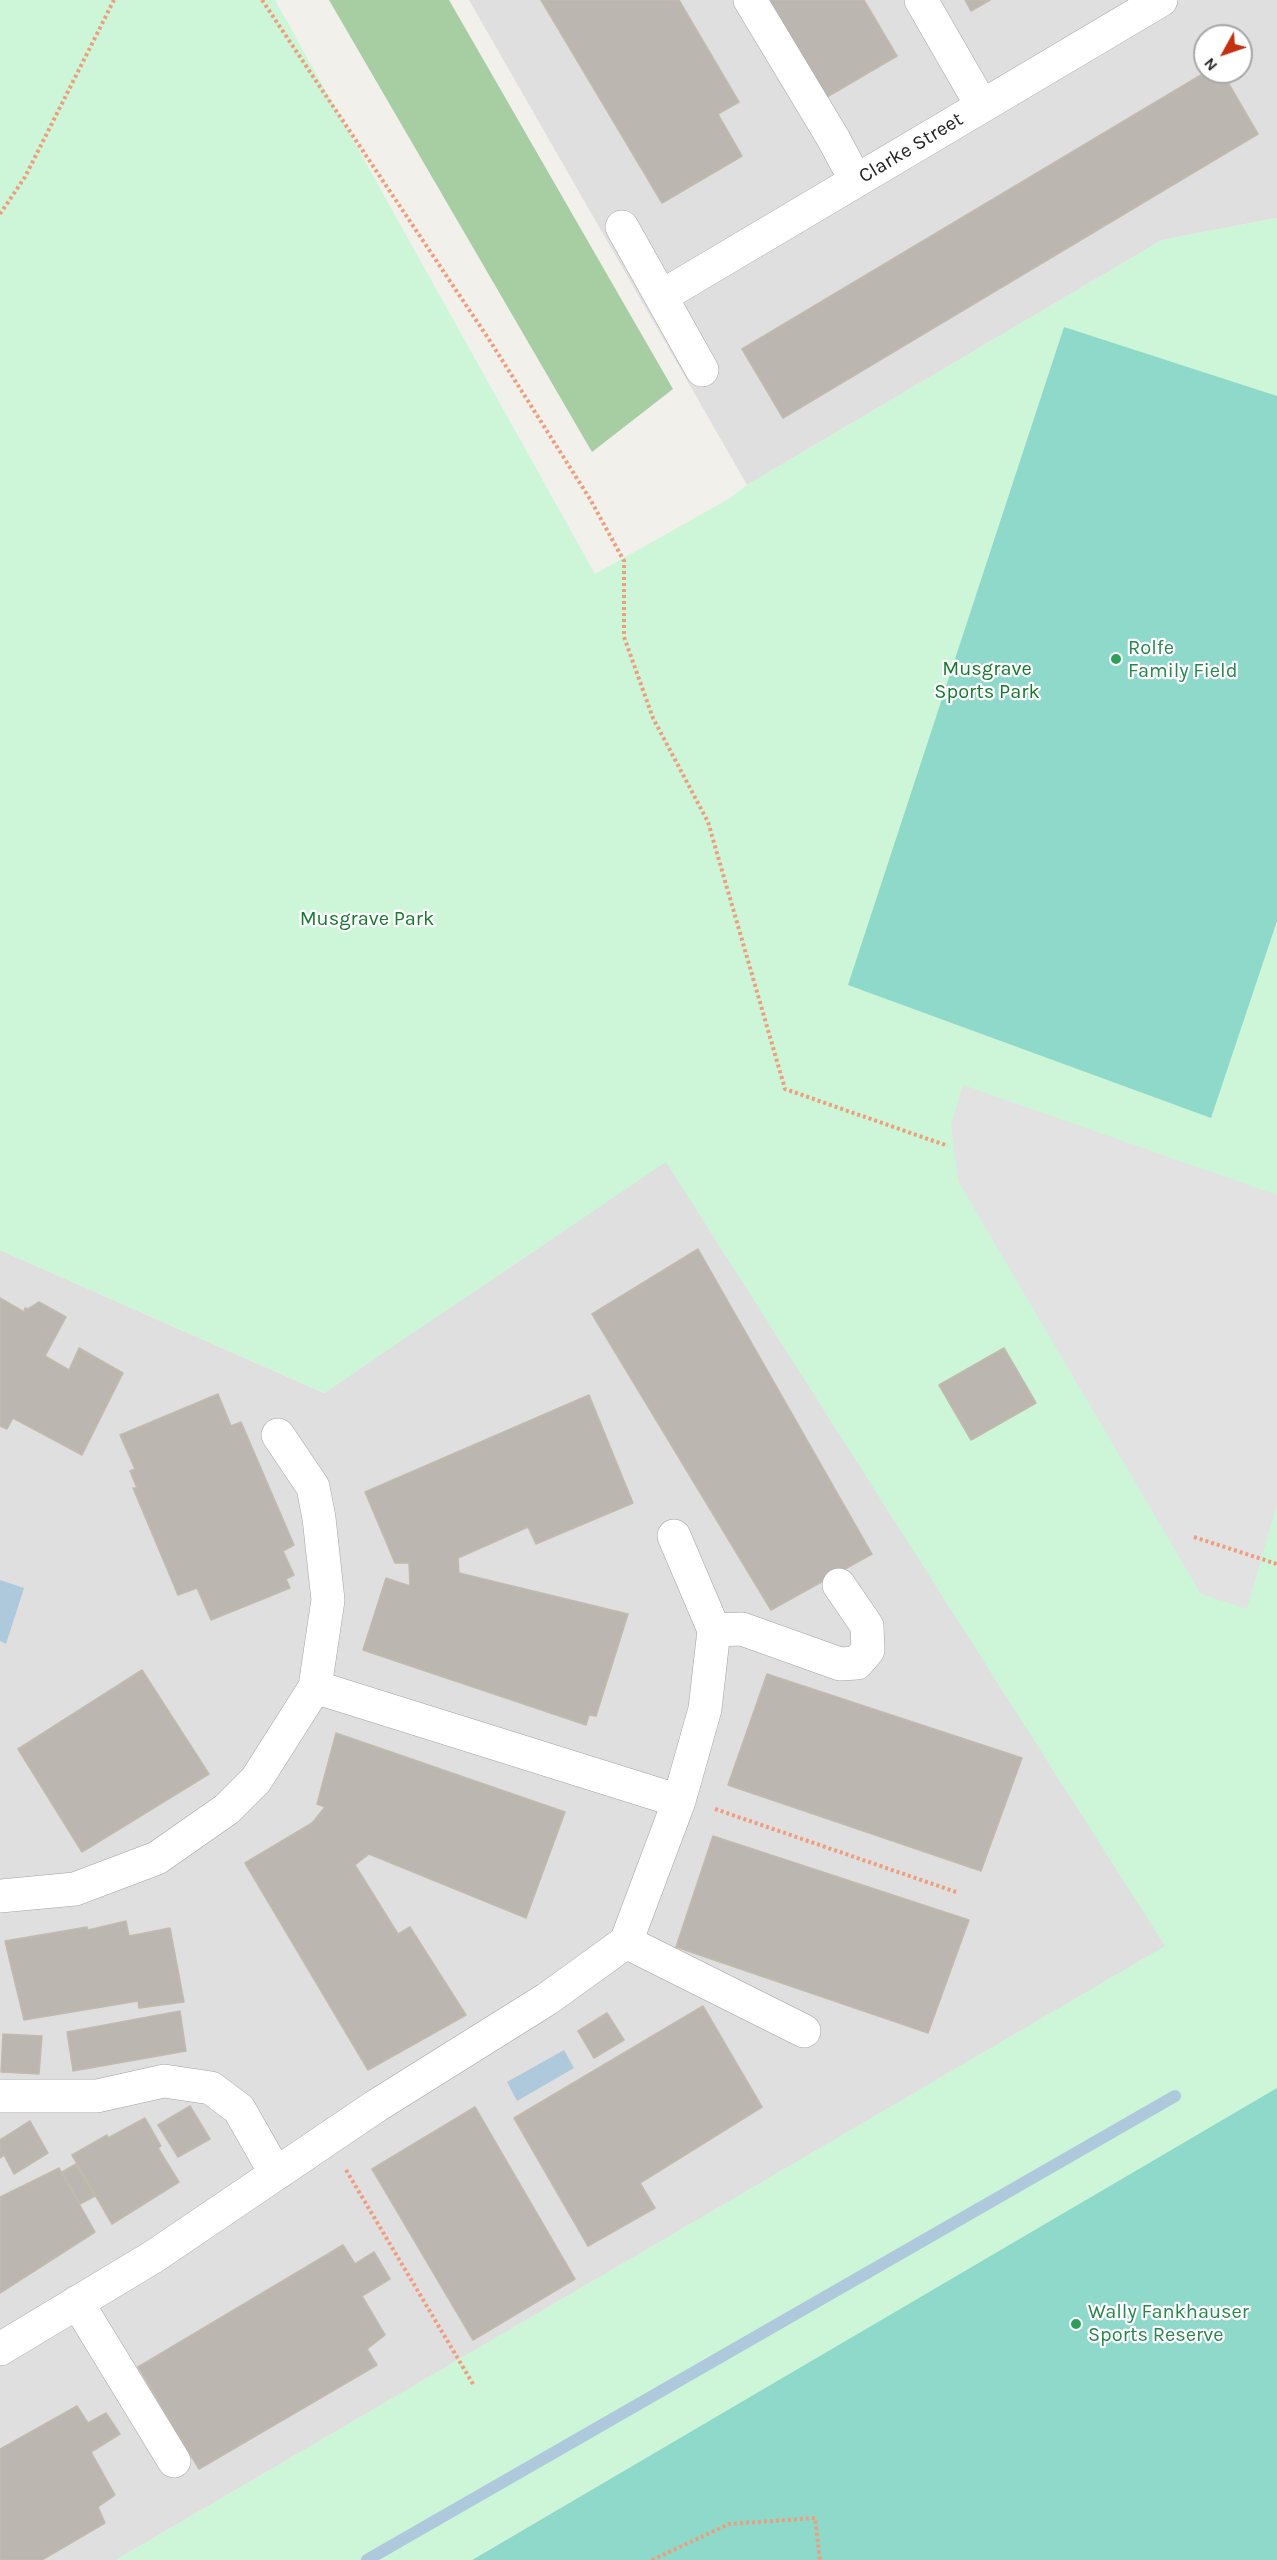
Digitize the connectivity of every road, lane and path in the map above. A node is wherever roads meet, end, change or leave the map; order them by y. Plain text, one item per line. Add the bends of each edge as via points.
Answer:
1 (114, 0) edge
2 (262, 0) edge
3 (750, 0) edge
4 (921, 0) edge
5 (1161, 0) edge
6 (982, 106) junction
7 (856, 181) junction
8 (0, 214) edge
9 (622, 227) dead end
10 (662, 296) junction
11 (702, 370) dead end
12 (948, 1146) dead end
13 (278, 1435) dead end
14 (674, 1536) dead end
15 (1194, 1537) dead end
16 (1277, 1564) edge
17 (839, 1585) dead end
18 (714, 1630) junction
19 (315, 1687) junction
20 (693, 1804) junction
21 (956, 1892) dead end
22 (0, 1896) edge
23 (626, 1942) junction
24 (804, 2031) dead end
25 (0, 2096) edge
26 (326, 2140) junction
27 (276, 2174) junction
28 (77, 2302) junction
29 (0, 2349) edge
30 (473, 2384) dead end
31 (174, 2461) dead end
32 (652, 2560) edge
33 (820, 2560) edge

1 - 8 path via 25,177
2 - 12 path via 490,341 591,499 624,561 624,637 653,718 708,822 785,1089
3 - 7 street
4 - 6 street
5 - 6 street, Clarke Street
6 - 7 street, Clarke Street
7 - 10 street, Clarke Street
9 - 10 street
10 - 11 street
13 - 19 street via 313,1487 319,1518 328,1600
14 - 18 street
15 - 16 path
17 - 18 street via 867,1626 868,1650 856,1663 840,1664 742,1629
18 - 20 street
19 - 20 street
19 - 22 street via 256,1780 227,1809 157,1858 75,1889
20 - 21 path
20 - 23 street
23 - 24 street
23 - 26 street via 548,1999
25 - 27 street via 97,2096 164,2081 212,2088 239,2109
26 - 27 street
26 - 30 path
27 - 28 street via 153,2257
28 - 29 street
28 - 31 street
32 - 33 path via 729,2524 814,2518

